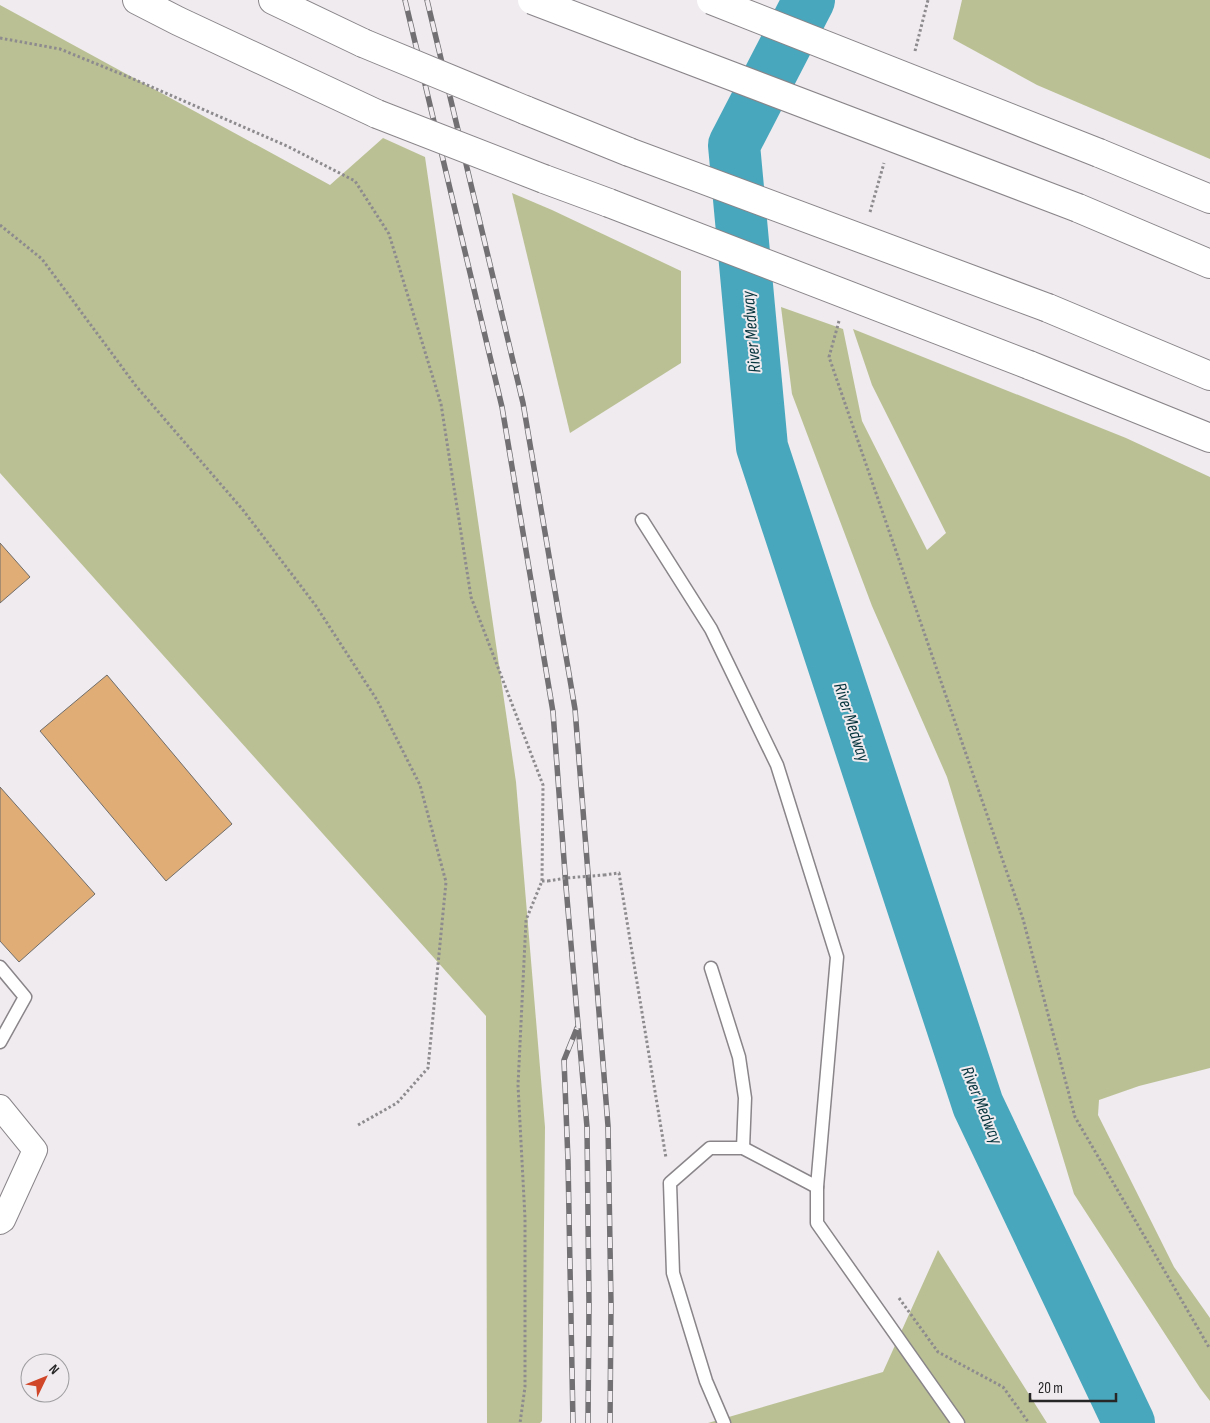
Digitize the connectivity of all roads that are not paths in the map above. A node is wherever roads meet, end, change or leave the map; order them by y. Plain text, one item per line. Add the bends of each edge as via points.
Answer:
1 (137, 0) edge
2 (273, 0) edge
3 (532, 0) edge
4 (712, 0) edge
5 (1210, 199) edge
6 (1210, 264) edge
7 (1210, 376) edge
8 (1210, 438) edge
9 (642, 520) dead end
10 (0, 967) edge
11 (711, 968) dead end
12 (0, 1042) edge
13 (0, 1107) edge
14 (742, 1148) junction
15 (817, 1187) junction
16 (0, 1222) edge
17 (724, 1423) edge
18 (958, 1423) edge

1 - 8 highway, bridge via 377,114
2 - 7 highway, bridge via 363,43 629,152 1048,308
3 - 6 highway, bridge via 1078,208
4 - 5 highway, bridge
9 - 15 lane via 711,629 777,765 837,957
10 - 12 lane via 26,997
11 - 14 lane via 739,1057 746,1098
13 - 16 street via 35,1150
14 - 15 lane
14 - 17 lane via 710,1148 670,1184 673,1273 706,1381
15 - 18 lane via 817,1223

